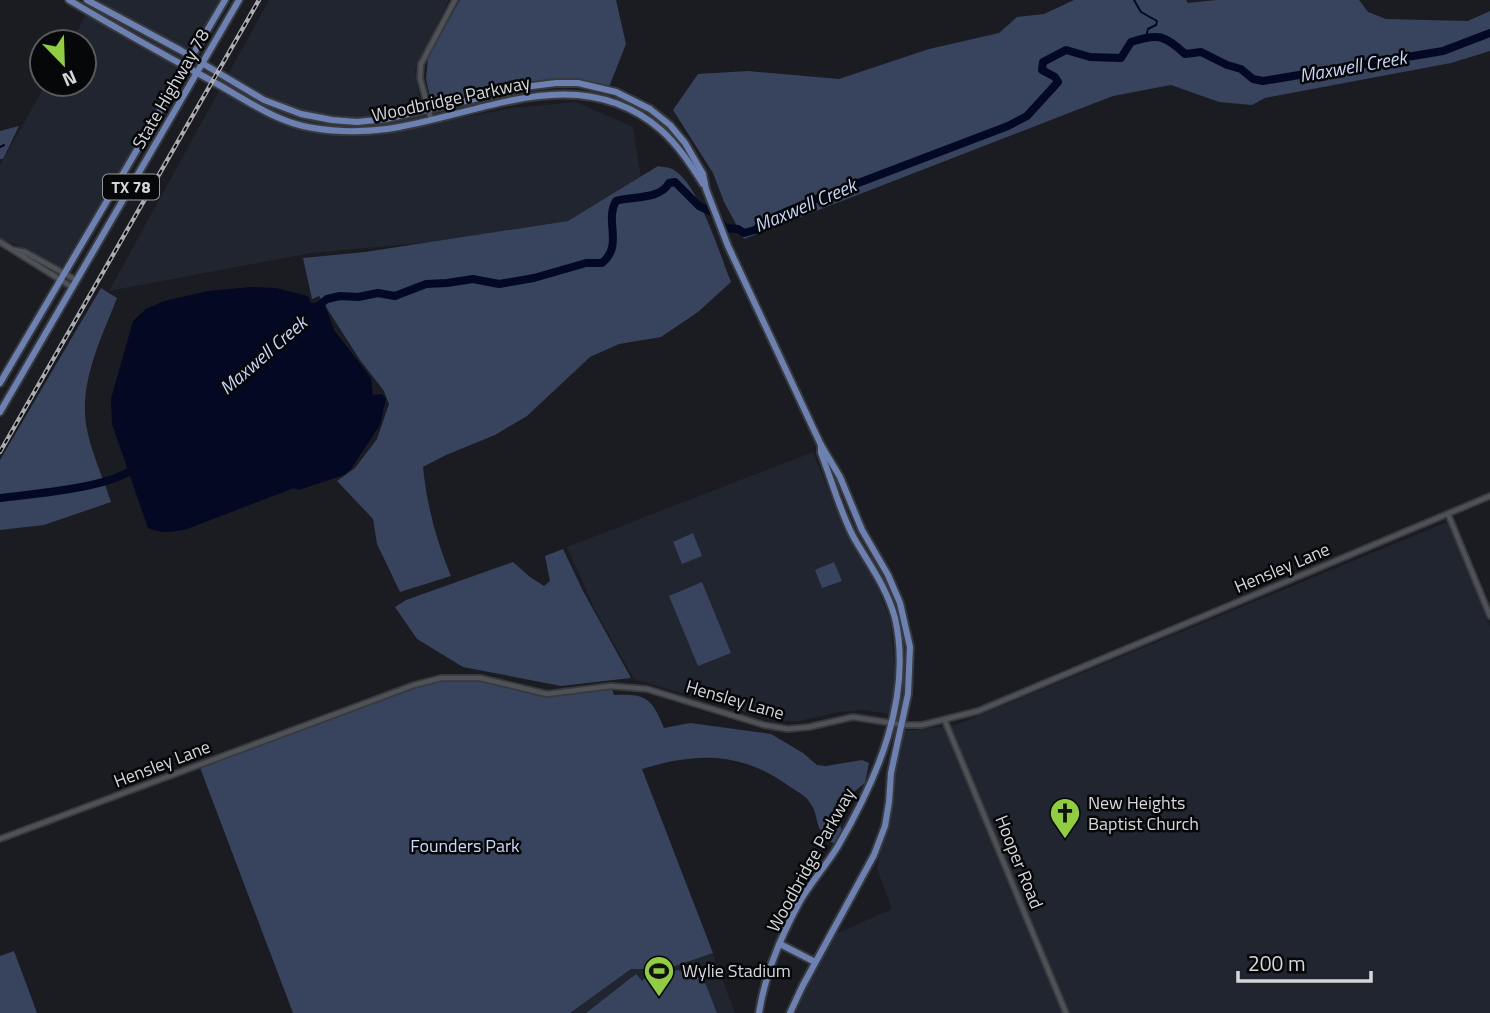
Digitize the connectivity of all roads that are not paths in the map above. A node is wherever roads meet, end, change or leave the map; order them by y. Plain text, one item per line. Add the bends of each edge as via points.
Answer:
1 (69, 0) edge
2 (87, 0) edge
3 (225, 0) edge
4 (239, 0) edge
5 (456, 0) edge
6 (118, 15) junction
7 (112, 26) junction
8 (192, 57) junction
9 (201, 64) junction
10 (185, 68) junction
11 (197, 74) junction
12 (278, 106) junction
13 (428, 110) junction
14 (274, 115) junction
15 (431, 120) junction
16 (360, 121) junction
17 (356, 132) junction
18 (143, 138) junction
19 (132, 186) junction
20 (706, 189) junction
21 (0, 242) edge
22 (14, 249) junction
23 (35, 257) junction
24 (31, 263) junction
25 (63, 273) junction
26 (59, 280) junction
27 (76, 280) junction
28 (72, 287) junction
29 (0, 383) edge
30 (0, 412) edge
31 (821, 445) junction
32 (1490, 496) edge
33 (1448, 514) junction
34 (871, 547) junction
35 (863, 552) junction
36 (900, 603) junction
37 (891, 605) junction
38 (1490, 616) edge
39 (945, 721) junction
40 (892, 723) junction
41 (902, 725) junction
42 (0, 839) edge
43 (780, 944) junction
44 (816, 962) junction
45 (759, 1013) edge
46 (790, 1013) edge
47 (1066, 1013) edge

1 - 7 main road, Woodbridge Parkway
2 - 6 main road, Woodbridge Parkway
3 - 8 main road, State Highway 78 / TX 78
4 - 9 main road, State Highway 78 / TX 78
5 - 13 street via 421,64
6 - 7 main road
6 - 8 main road, Woodbridge Parkway
7 - 10 main road, Woodbridge Parkway
8 - 9 main road, Woodbridge Parkway
8 - 10 main road, State Highway 78 / TX 78
9 - 11 main road, State Highway 78 / TX 78
9 - 12 main road, Woodbridge Parkway
10 - 11 main road, Woodbridge Parkway
10 - 18 main road, State Highway 78 / TX 78
11 - 14 main road, Woodbridge Parkway
11 - 19 main road, State Highway 78 / TX 78
12 - 14 main road
12 - 16 main road, Woodbridge Parkway via 332,120
13 - 15 street
13 - 16 main road, Woodbridge Parkway
13 - 20 main road, Woodbridge Parkway via 532,86 599,87 634,100 670,125 695,157
14 - 17 main road, Woodbridge Parkway via 309,127
15 - 17 main road, Woodbridge Parkway
15 - 20 main road, Woodbridge Parkway via 550,93 596,97 639,114 661,130
16 - 17 main road
18 - 19 main road via 150,145 132,177
18 - 25 main road, State Highway 78 / TX 78
19 - 27 main road, State Highway 78 / TX 78
20 - 31 main road, Woodbridge Parkway
21 - 22 street
22 - 23 street
22 - 24 street
23 - 24 street
23 - 25 street
24 - 26 street
25 - 26 main road, State Highway 78 / TX 78
25 - 27 street
26 - 28 street
26 - 29 main road, State Highway 78 / TX 78
27 - 28 main road, State Highway 78 / TX 78
28 - 30 main road, State Highway 78 / TX 78
31 - 34 main road, Woodbridge Parkway
31 - 35 main road, Woodbridge Parkway
32 - 33 street, Hensley Lane
33 - 38 street
33 - 39 street, Hensley Lane
34 - 35 main road
34 - 36 main road, Woodbridge Parkway
35 - 37 main road, Woodbridge Parkway
36 - 37 main road
36 - 41 main road, Woodbridge Parkway via 909,648
37 - 40 main road, Woodbridge Parkway via 900,653
39 - 41 street, Hensley Lane
39 - 47 street, Hooper Road
40 - 41 street, Hensley Lane
40 - 42 street, Hensley Lane via 853,717 809,727 777,728 647,689 611,686 547,694 480,678 441,678
40 - 43 main road, Woodbridge Parkway via 860,808 799,902
41 - 44 main road, Woodbridge Parkway via 878,846
43 - 44 main road
43 - 45 main road, Woodbridge Parkway via 768,970
44 - 46 main road, Woodbridge Parkway

